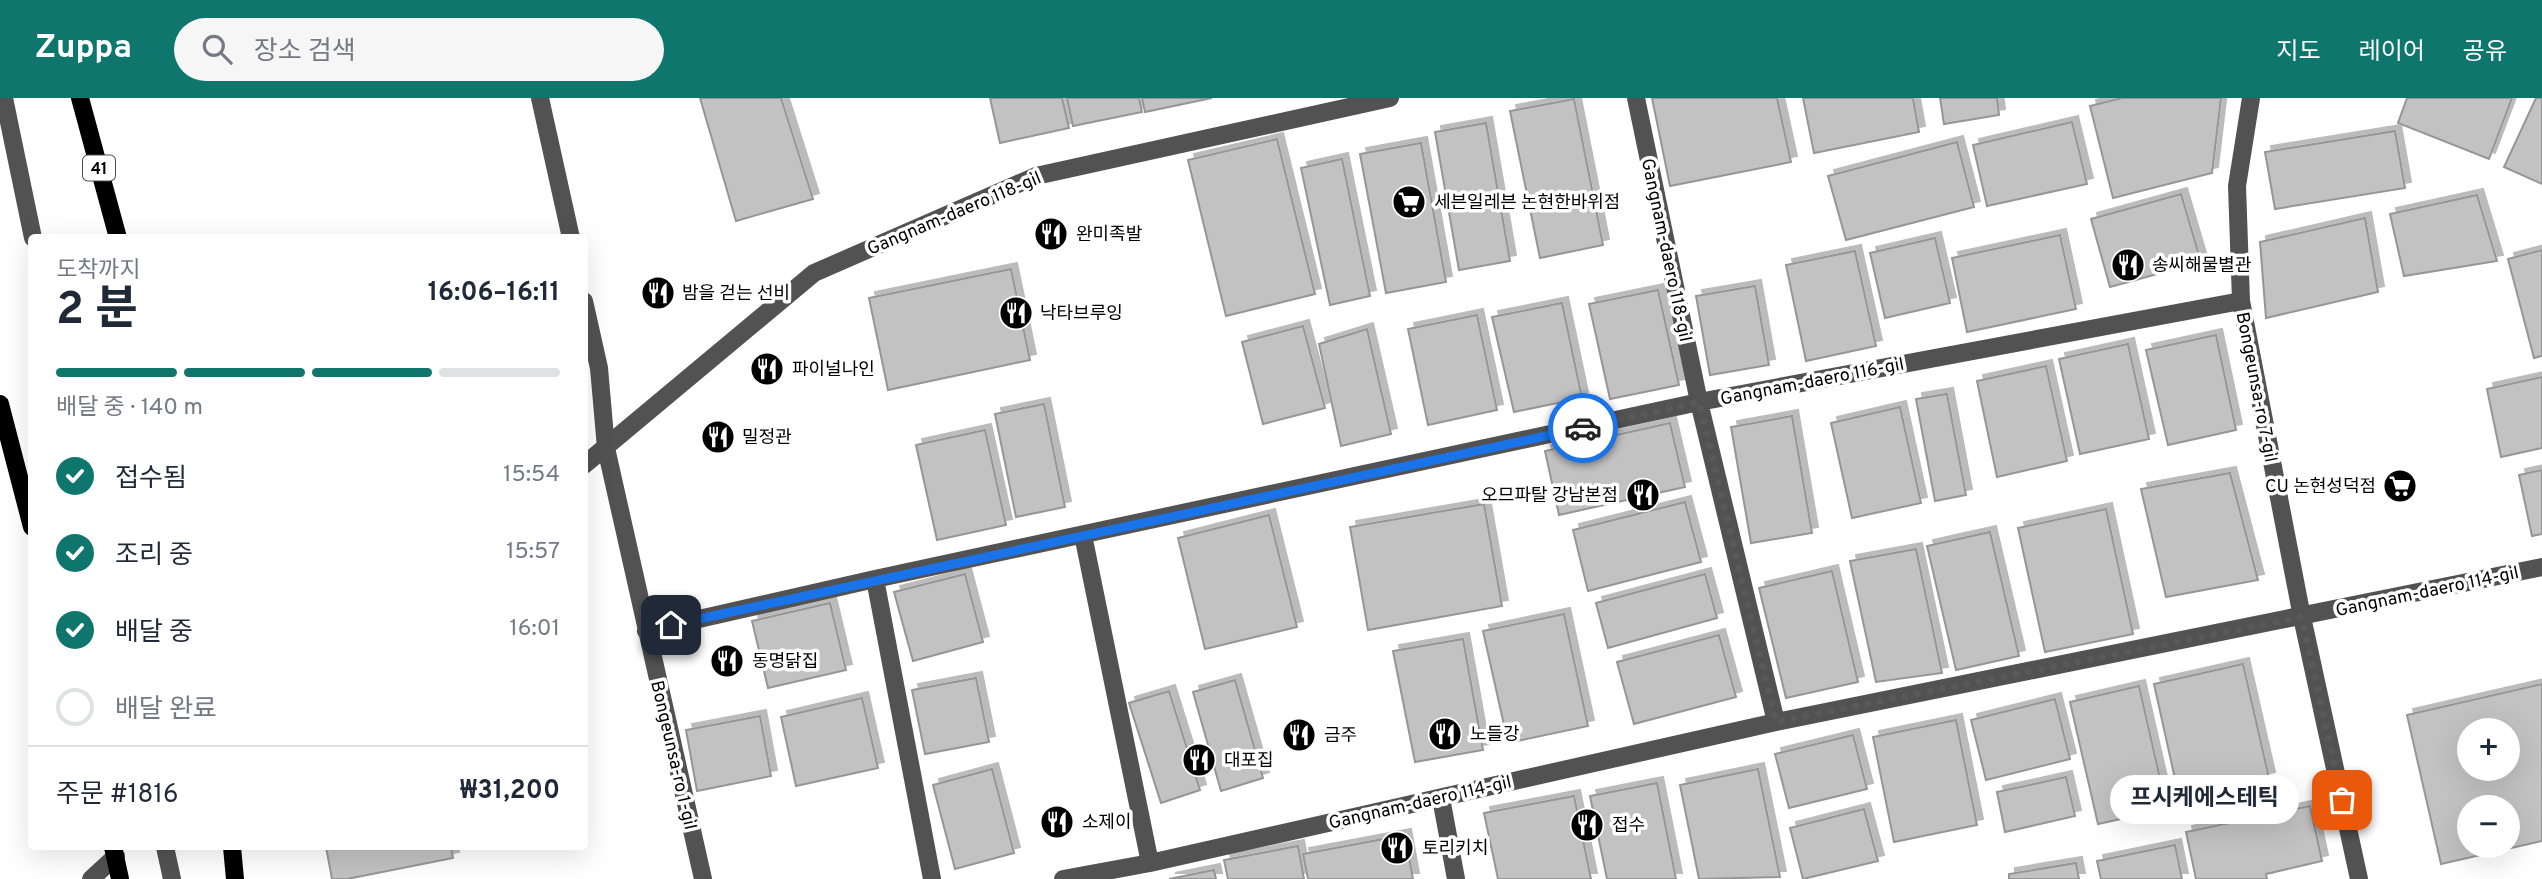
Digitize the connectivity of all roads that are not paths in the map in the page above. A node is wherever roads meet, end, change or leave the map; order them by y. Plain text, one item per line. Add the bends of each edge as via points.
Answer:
1 (4, 98) edge
2 (80, 98) edge
3 (540, 98) edge
4 (1390, 98) edge
5 (1636, 98) edge
6 (2250, 98) edge
7 (32, 234) edge
8 (117, 234) edge
9 (570, 234) edge
10 (2241, 301) junction
11 (588, 319) edge
12 (1699, 402) junction
13 (0, 404) edge
14 (606, 448) junction
15 (588, 461) edge
16 (28, 512) edge
17 (1083, 535) junction
18 (2542, 567) edge
19 (875, 579) junction
20 (2302, 617) junction
21 (646, 631) junction
22 (1776, 722) junction
23 (1441, 798) junction
24 (166, 850) edge
25 (232, 850) edge
26 (115, 851) edge
27 (1150, 863) junction
28 (91, 879) edge
29 (120, 879) edge
30 (172, 879) edge
31 (235, 879) edge
32 (703, 879) edge
33 (932, 879) edge
34 (1063, 879) edge
35 (1456, 879) edge
36 (2359, 879) edge

1 - 7 street
2 - 8 main road, 41
3 - 9 street
4 - 14 street, Gangnam-daero 118-gil via 1036,176 814,273
5 - 12 street, Gangnam-daero 118-gil
6 - 10 street, Bongeunsa-ro 7-gil via 2237,186
10 - 12 street, Gangnam-daero 116-gil
10 - 20 street, Bongeunsa-ro 7-gil
11 - 14 street, Bongeunsa-ro 1-gil via 599,368
12 - 17 street, Gangnam-daero 116-gil
12 - 22 street
13 - 16 main road
14 - 15 street, Gangnam-daero 118-gil
14 - 21 street, Bongeunsa-ro 1-gil
17 - 19 street, Gangnam-daero 116-gil
17 - 27 street
18 - 20 street, Gangnam-daero 114-gil
19 - 21 street, Gangnam-daero 116-gil
19 - 33 street
20 - 22 street, Gangnam-daero 114-gil
20 - 36 street, Bongeunsa-ro 7-gil
21 - 32 street, Bongeunsa-ro 1-gil
22 - 23 street, Gangnam-daero 114-gil
23 - 27 street, Gangnam-daero 114-gil
23 - 35 street
24 - 30 street
25 - 31 main road
26 - 28 street
26 - 29 main road
27 - 34 street, Gangnam-daero 114-gil

